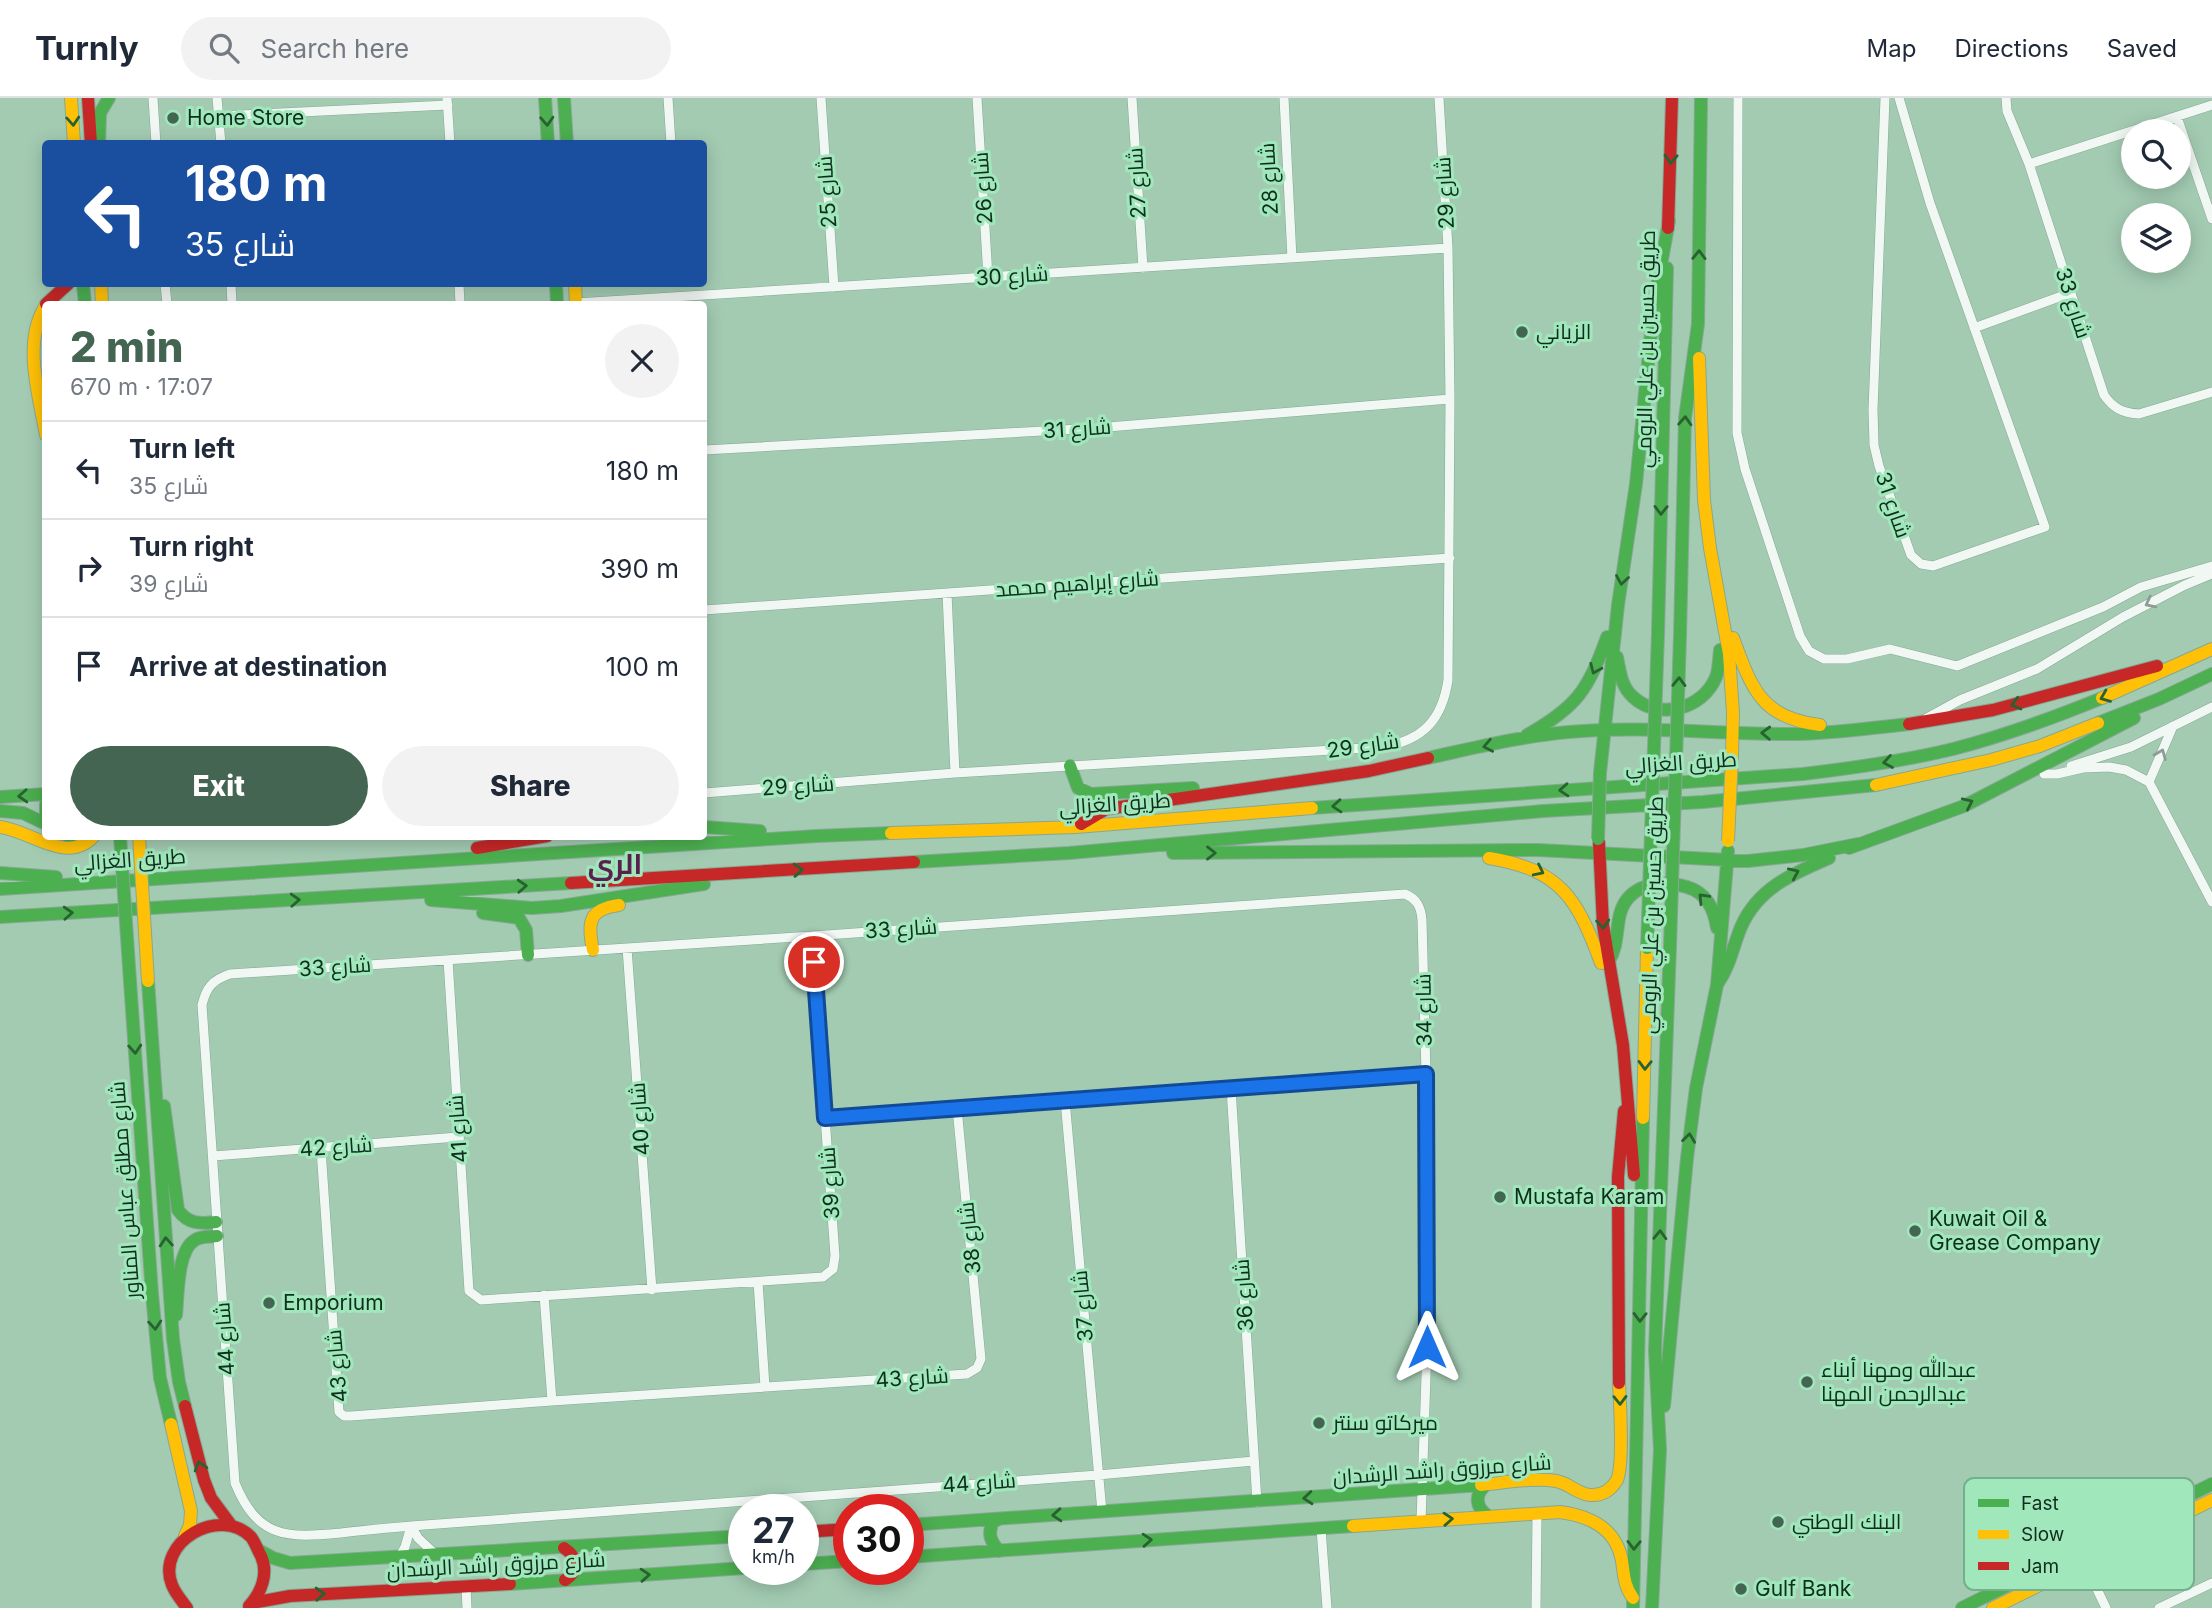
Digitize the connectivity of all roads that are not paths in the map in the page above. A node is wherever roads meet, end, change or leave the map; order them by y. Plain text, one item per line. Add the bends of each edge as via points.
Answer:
1 (71, 98) edge
2 (88, 98) edge
3 (109, 98) edge
4 (153, 98) edge
5 (218, 98) edge
6 (328, 98) edge
7 (545, 98) edge
8 (564, 98) edge
9 (668, 98) edge
10 (821, 98) edge
11 (977, 98) edge
12 (1132, 98) edge
13 (1284, 98) edge
14 (1439, 98) edge
15 (1672, 98) edge
16 (1701, 98) edge
17 (1738, 98) edge
18 (1885, 98) edge
19 (1899, 98) edge
20 (2006, 98) edge
21 (448, 102) edge
22 (2212, 104) edge
23 (328, 111) junction
24 (219, 116) junction
25 (2177, 117) junction
26 (74, 140) edge
27 (91, 140) edge
28 (99, 140) edge
29 (156, 140) edge
30 (221, 140) edge
31 (450, 140) edge
32 (548, 140) edge
33 (567, 140) edge
34 (671, 140) edge
35 (2029, 164) junction
36 (2212, 219) edge
37 (1669, 221) junction
38 (1448, 248) junction
39 (1292, 258) junction
40 (1143, 268) junction
41 (988, 277) junction
42 (834, 286) junction
43 (65, 287) edge
44 (681, 287) edge
45 (2070, 293) junction
46 (682, 296) junction
47 (50, 301) edge
48 (616, 301) edge
49 (42, 309) edge
50 (1698, 324) junction
51 (1974, 328) junction
52 (41, 374) edge
53 (2212, 392) edge
54 (1450, 399) junction
55 (707, 450) edge
56 (1450, 558) junction
57 (2212, 566) edge
58 (2212, 574) edge
59 (947, 593) junction
60 (1719, 596) junction
61 (1618, 605) junction
62 (707, 610) edge
63 (2206, 651) edge
64 (2212, 674) edge
65 (2159, 699) junction
66 (2212, 707) edge
67 (1920, 723) junction
68 (2173, 726) junction
69 (1883, 727) junction
70 (1604, 731) junction
71 (1733, 732) junction
72 (1520, 739) junction
73 (1070, 766) junction
74 (955, 774) junction
75 (2043, 774) junction
76 (2015, 780) junction
77 (2149, 782) junction
78 (1227, 791) junction
79 (707, 793) edge
80 (42, 794) edge
81 (0, 797) edge
82 (0, 811) edge
83 (42, 822) edge
84 (0, 827) edge
85 (708, 827) edge
86 (1076, 827) junction
87 (817, 836) junction
88 (91, 840) edge
89 (120, 840) edge
90 (139, 840) edge
91 (524, 840) edge
92 (1858, 844) junction
93 (1424, 852) junction
94 (1069, 853) junction
95 (1600, 853) junction
96 (1727, 861) junction
97 (395, 862) junction
98 (765, 872) junction
99 (0, 873) edge
100 (96, 881) junction
101 (0, 889) edge
102 (669, 890) junction
103 (397, 894) junction
104 (445, 901) junction
105 (2212, 902) edge
106 (0, 917) edge
107 (812, 936) junction
108 (627, 948) junction
109 (593, 950) junction
110 (528, 955) junction
111 (448, 960) junction
112 (1423, 960) joint
113 (1609, 961) junction
114 (1717, 985) junction
115 (205, 993) joint
116 (1616, 1003) junction
117 (155, 1074) junction
118 (1426, 1074) junction
119 (1628, 1087) junction
120 (1231, 1088) junction
121 (1065, 1100) junction
122 (957, 1108) junction
123 (825, 1118) junction
124 (458, 1137) junction
125 (321, 1149) junction
126 (213, 1156) junction
127 (216, 1222) junction
128 (217, 1236) junction
129 (758, 1282) junction
130 (1641, 1286) junction
131 (652, 1290) junction
132 (544, 1295) junction
133 (474, 1296) joint
134 (173, 1339) junction
135 (977, 1368) joint
136 (765, 1387) junction
137 (552, 1401) junction
138 (1660, 1450) junction
139 (1255, 1461) junction
140 (1098, 1475) junction
141 (1487, 1484) junction
142 (2212, 1484) edge
143 (1422, 1489) junction
144 (1573, 1489) junction
145 (2194, 1493) edge
146 (2212, 1500) edge
147 (1257, 1502) junction
148 (2194, 1509) edge
149 (1560, 1512) junction
150 (1102, 1513) junction
151 (1537, 1514) junction
152 (1488, 1516) junction
153 (999, 1519) junction
154 (1421, 1521) junction
155 (924, 1524) edge
156 (232, 1525) junction
157 (411, 1526) junction
158 (1321, 1528) junction
159 (185, 1536) junction
160 (728, 1537) edge
161 (564, 1548) junction
162 (260, 1550) junction
163 (999, 1551) junction
164 (435, 1554) junction
165 (400, 1556) junction
166 (924, 1556) edge
167 (728, 1569) edge
168 (564, 1580) junction
169 (2212, 1583) edge
170 (466, 1587) junction
171 (2001, 1590) edge
172 (2029, 1590) edge
173 (2097, 1590) edge
174 (2017, 1596) junction
175 (1633, 1603) edge
176 (183, 1605) edge
177 (249, 1606) edge
178 (1969, 1606) edge
179 (467, 1608) edge
180 (1327, 1608) edge
181 (1536, 1608) edge
182 (1652, 1608) edge
183 (1993, 1608) edge
184 (2007, 1608) edge
185 (2106, 1608) edge
186 (2159, 1608) edge

1 -> 26 main road
2 - 27 main road
3 - 28 main road via 100,112
4 - 29 street
5 - 24 street
6 - 23 street
7 -> 32 main road
8 - 33 main road
9 - 34 street
10 - 42 street, شارع 25
11 - 41 street, شارع 26
12 - 40 street, شارع 27
13 - 39 street, شارع 28
14 - 38 street, شارع 29
15 -> 37 main road, طريق حسين بن علي الرومي
50 -> 16 main road, طريق حسين بن علي الرومي
17 - 57 street via 1739,445 1800,636 1809,651 1840,660 1890,649 1957,666 2141,587
18 - 51 street, شارع 31 via 1874,445 1909,551 1927,566 2045,527
19 - 51 street, شارع 31
20 - 35 street, شارع 33
21 - 23 street
21 - 31 street
22 - 25 street
23 - 24 street
24 - 30 street
25 - 35 street
25 - 36 street
35 - 45 street, شارع 33
37 -> 61 main road via 1656,289 1636,485
37 -> 130 main road, طريق حسين بن علي الرومي, bridge
38 - 39 street, شارع 30
38 - 54 street, شارع 29
39 - 40 street, شارع 30
40 - 41 street, شارع 30
41 - 42 street, شارع 30
42 - 46 street, شارع 30
43 - 47 main road
44 - 46 street
45 - 51 street
45 - 53 street, شارع 33 via 2104,395 2118,410 2138,414
46 - 48 street, شارع 30
49 - 52 main road via 34,334
50 - 60 main road via 1704,500
138 -> 50 main road, طريق حسين بن علي الرومي, bridge via 1655,1351 1685,418
54 - 55 street, شارع 31 via 1097,428
54 - 56 street, شارع 29
56 - 59 street, شارع إبراهيم محمد
56 - 73 street, شارع 29 via 1446,697 1429,726 1415,737 1383,747
58 -> 67 street via 2123,617 2037,669
59 - 62 street, شارع إبراهيم محمد
59 - 74 street
60 - 61 main road via 1721,661 1717,677 1703,697 1674,710 1649,707 1624,686 1617,662
60 - 69 main road via 1756,694 1770,709 1787,720 1806,724
60 - 71 main road via 1730,664
61 - 70 main road
61 -> 72 main road via 1597,666 1583,691 1563,713
63 -> 67 main road via 1993,710
63 -> 86 main road, طريق الغزالي via 2109,696 2029,726 1951,749 1860,767
64 - 65 main road, طريق الغزالي
65 - 76 main road via 2129,721
65 - 94 main road, طريق الغزالي via 2040,746 1861,788
66 - 68 street
67 - 69 main road
68 - 75 street via 2131,747
77 -> 68 street
69 -> 71 main road via 1796,734
70 - 71 main road
70 - 72 main road
70 - 95 main road, bridge
71 - 96 main road, bridge
72 -> 78 main road via 1369,771
73 - 74 street, شارع 29
73 - 78 main road via 1074,785 1084,793 1185,788
74 - 79 street, شارع 29
75 - 76 street
75 - 77 street via 2109,767
92 -> 76 main road via 1964,806
77 - 105 street
78 - 86 main road via 1106,810
80 -> 81 main road
82 - 83 main road via 23,813
84 - 88 main road via 65,850
85 - 87 main road
86 - 87 main road, طريق الغزالي
87 - 97 main road, طريق الغزالي
89 -> 159 main road, شارع مطلق عباس المناور, bridge via 159,1366 191,1511
90 - 117 main road, شارع مطلق عباس المناور, bridge
91 - 97 main road
92 - 96 main road via 1779,860
114 -> 92 main road via 1730,964 1749,911 1765,890
94 -> 93 main road
93 - 95 main road via 1538,849
93 -> 116 main road via 1516,862 1553,878 1582,918
98 -> 94 main road, طريق الغزالي
95 - 96 main road
95 -> 113 main road
96 - 114 main road
97 - 100 main road, طريق الغزالي
98 - 102 main road
103 -> 98 main road, طريق الغزالي
99 - 100 main road
100 - 101 main road, طريق الغزالي
102 - 104 main road via 532,908
102 - 109 main road via 601,908 592,922
103 - 104 main road
106 -> 103 main road, طريق الغزالي
104 - 110 main road via 464,911 519,918 525,924
107 - 108 street, شارع 33
107 - 112 street, شارع 33 via 1396,893 1412,897 1422,911
107 - 123 street, شارع 39
108 - 109 street, شارع 33
108 - 131 street, شارع 40
109 - 110 street, شارع 33
110 - 111 street, شارع 33
111 - 115 street, شارع 33 via 230,974 219,977
111 - 124 street, شارع 41
112 - 118 street, شارع 34
114 -> 113 main road via 1712,976 1716,918 1701,894 1683,884 1649,884 1631,895 1619,916 1616,947
113 - 116 main road
138 -> 114 main road via 1691,1123
115 - 126 street, شارع 44 via 202,1006
116 - 119 main road
117 - 127 main road via 166,1115 178,1210 192,1224
134 -> 117 main road, شارع مطلق عباس المناور
118 - 120 street
118 - 143 street, شارع 34 via 1427,1347
119 - 130 main road
119 -> 144 main road, شارع مرزوق راشد الرشدان via 1618,1177 1620,1475 1602,1495
120 - 121 street
120 - 139 street, شارع 36
121 - 122 street
121 - 140 street, شارع 37
122 - 123 street
122 - 135 street, شارع 38 via 981,1359
123 - 129 street, شارع 39 via 833,1269 823,1277
124 - 125 street, شارع 42
124 - 133 street, شارع 41
125 - 126 street, شارع 42
125 - 137 street, شارع 43 via 339,1412 351,1416
126 - 127 street, شارع 44
127 - 128 street, شارع 44
128 - 134 main road via 193,1240 186,1246
128 - 157 street, شارع 44 via 235,1483 244,1504 259,1522 279,1533 303,1536
129 - 131 street, شارع 39
129 - 136 street
130 -> 175 main road, طريق حسين بن علي الرومي
131 - 132 street, شارع 39
132 - 133 street, شارع 39 via 481,1300
132 - 137 street
156 -> 134 main road, شارع مطلق عباس المناور via 211,1498 204,1480
135 - 136 street, شارع 43 via 967,1374
136 - 137 street, شارع 43
138 - 182 main road, طريق حسين بن علي الرومي
139 - 140 street, شارع 44
139 - 147 street, شارع 36
140 - 150 street, شارع 37
140 - 157 street, شارع 44
141 - 143 main road, شارع مرزوق راشد الرشدان
141 - 144 main road, شارع مرزوق راشد الرشدان via 1555,1480
141 - 152 main road via 1476,1500
142 - 145 main road
143 -> 147 main road, شارع مرزوق راشد الرشدان
143 - 154 street, شارع 34
144 - 149 main road via 1573,1502
146 - 148 main road
147 - 150 main road, شارع مرزوق راشد الرشدان
149 - 151 main road
149 - 175 main road via 1586,1516 1611,1534
150 -> 153 main road, شارع مرزوق راشد الرشدان
151 - 152 main road
151 - 181 street
154 -> 152 main road
153 - 155 main road, شارع مرزوق راشد الرشدان
153 - 163 main road via 989,1529
154 - 158 main road
156 - 159 main road via 207,1524
156 - 162 main road, شارع مطلق عباس المناور
157 - 164 street
157 - 165 street
163 -> 158 main road
158 - 180 street
159 - 176 main road, شارع مطلق عباس المناور via 170,1567 170,1578
160 - 161 main road, شارع مرزوق راشد الرشدان
161 - 164 main road, شارع مرزوق راشد الرشدان
161 - 168 main road via 577,1564 571,1577
162 - 165 main road, شارع مرزوق راشد الرشدان via 290,1563
162 - 177 main road via 264,1578
163 - 166 main road
164 - 165 main road, شارع مرزوق راشد الرشدان
168 -> 167 main road, شارع مرزوق راشد الرشدان
168 - 170 main road, شارع مرزوق راشد الرشدان
169 - 186 street
177 -> 170 main road, شارع مرزوق راشد الرشدان via 289,1595
170 - 179 street
171 - 178 main road
172 - 174 main road
173 - 185 street
174 - 183 main road
174 - 184 main road

